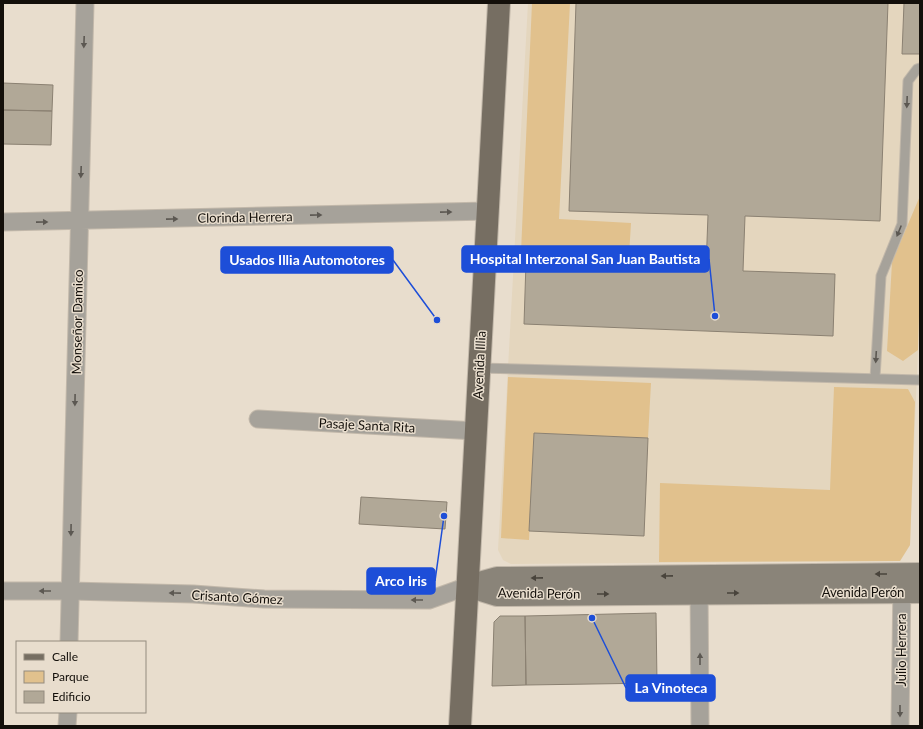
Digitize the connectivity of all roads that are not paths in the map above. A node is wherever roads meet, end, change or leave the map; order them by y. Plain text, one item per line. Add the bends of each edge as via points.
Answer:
1 (85, 3) edge
2 (499, 3) edge
3 (920, 68) edge
4 (488, 211) junction
5 (79, 221) junction
6 (3, 222) edge
7 (479, 368) junction
8 (875, 378) junction
9 (920, 380) edge
10 (258, 419) dead end
11 (476, 431) junction
12 (911, 583) edge
13 (699, 585) junction
14 (468, 586) junction
15 (3, 591) edge
16 (70, 591) junction
17 (69, 641) edge
18 (68, 713) edge
19 (67, 726) edge
20 (460, 726) edge
21 (700, 726) edge
22 (900, 726) edge

1 -> 5 street, Monseñor Damico
2 - 4 main road, Avenida Illia
3 -> 8 lane via 908,81 902,224 881,276
5 -> 4 street, Clorinda Herrera
4 - 7 main road, Avenida Illia
6 -> 5 street, Clorinda Herrera
5 -> 16 street, Monseñor Damico
7 - 8 lane
7 - 11 main road, Avenida Illia
8 - 9 lane
10 - 11 street, Pasaje Santa Rita
11 - 14 main road, Avenida Illia
12 - 13 street, Avenida Perón
12 -> 22 street, Julio Herrera
13 - 14 street, Avenida Perón via 497,595
21 -> 13 street
14 -> 16 street, Crisanto Gómez via 429,600 264,600 193,594
14 - 20 main road, Avenida Illia
16 -> 15 street, Crisanto Gómez
16 - 17 street, Monseñor Damico
18 - 19 street

